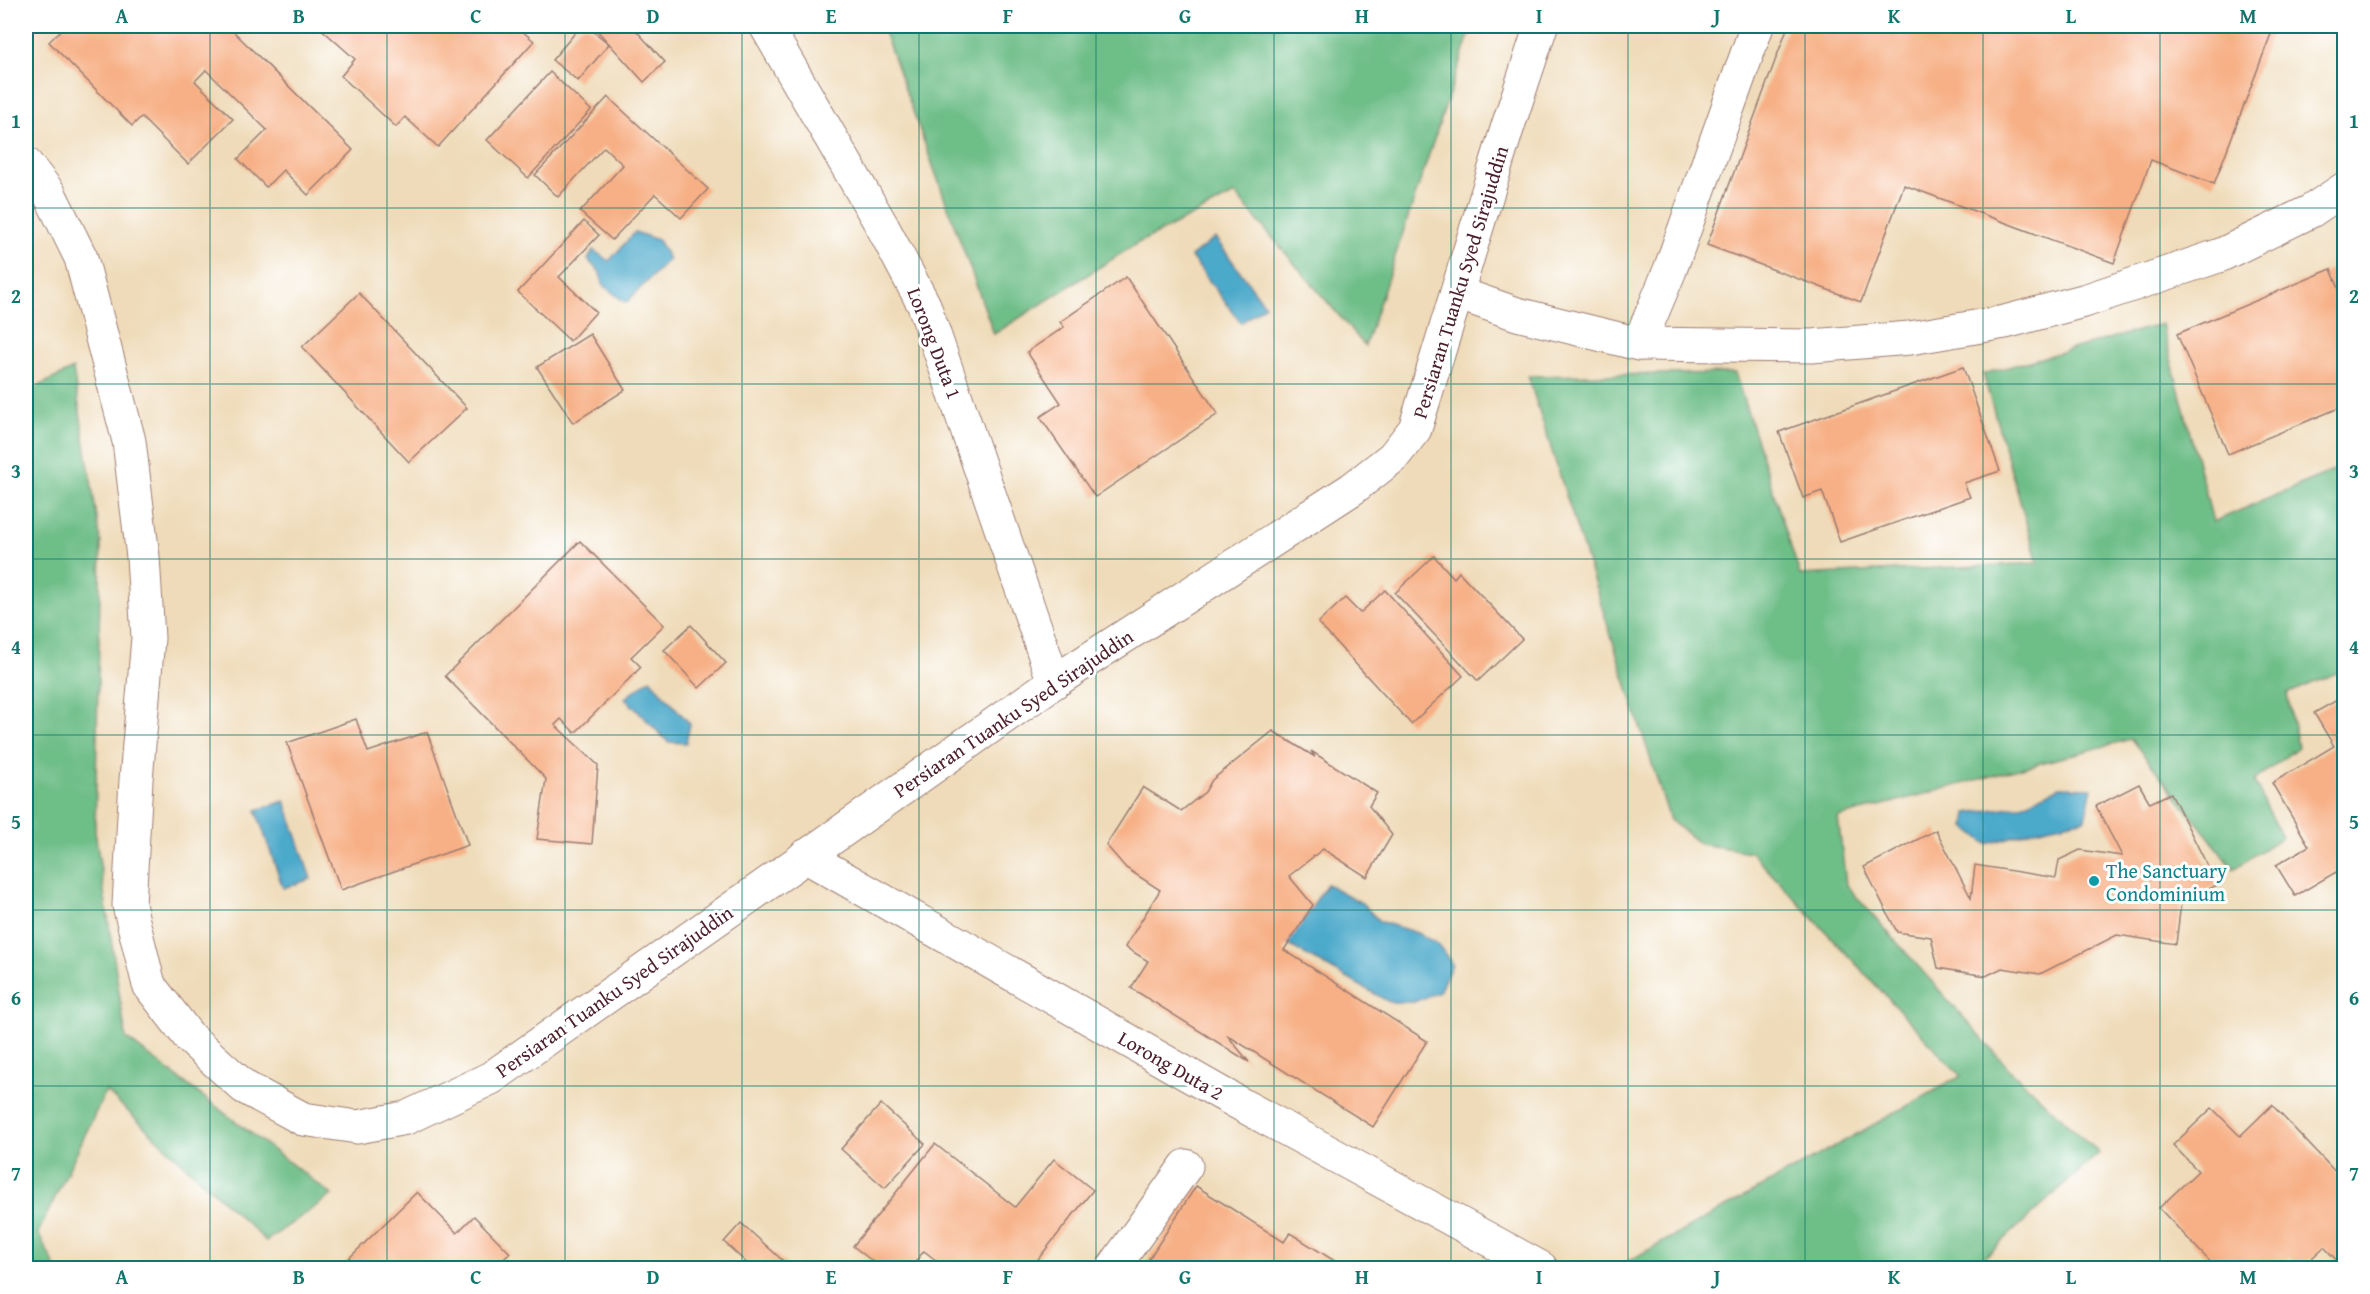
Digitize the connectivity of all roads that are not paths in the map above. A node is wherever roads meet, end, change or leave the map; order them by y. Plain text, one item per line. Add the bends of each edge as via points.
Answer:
1 (766, 26) edge
2 (1541, 26) edge
3 (1757, 26) edge
4 (26, 164) edge
5 (2344, 189) edge
6 (1457, 293) junction
7 (1639, 344) junction
8 (1054, 682) junction
9 (805, 856) junction
10 (1186, 1166) dead end
11 (1533, 1266) edge
12 (1113, 1269) edge

1 - 8 street, Lorong Duta 1 via 924,305
2 - 6 street, Persiaran Tuanku Syed Sirajuddin
3 - 7 street via 1670,270
4 - 9 street, Persiaran Tuanku Syed Sirajuddin via 50,193 81,258 129,441 148,638 129,905 149,984 190,1038 244,1087 303,1119 357,1127 406,1118 491,1078
5 - 7 street via 2312,211 2221,255 2087,300 2005,322 1910,338 1812,346
6 - 7 street via 1517,314
6 - 8 street, Persiaran Tuanku Syed Sirajuddin via 1415,429 1393,457 1352,489
8 - 9 street, Persiaran Tuanku Syed Sirajuddin
9 - 11 street, Lorong Duta 2
10 - 12 street

